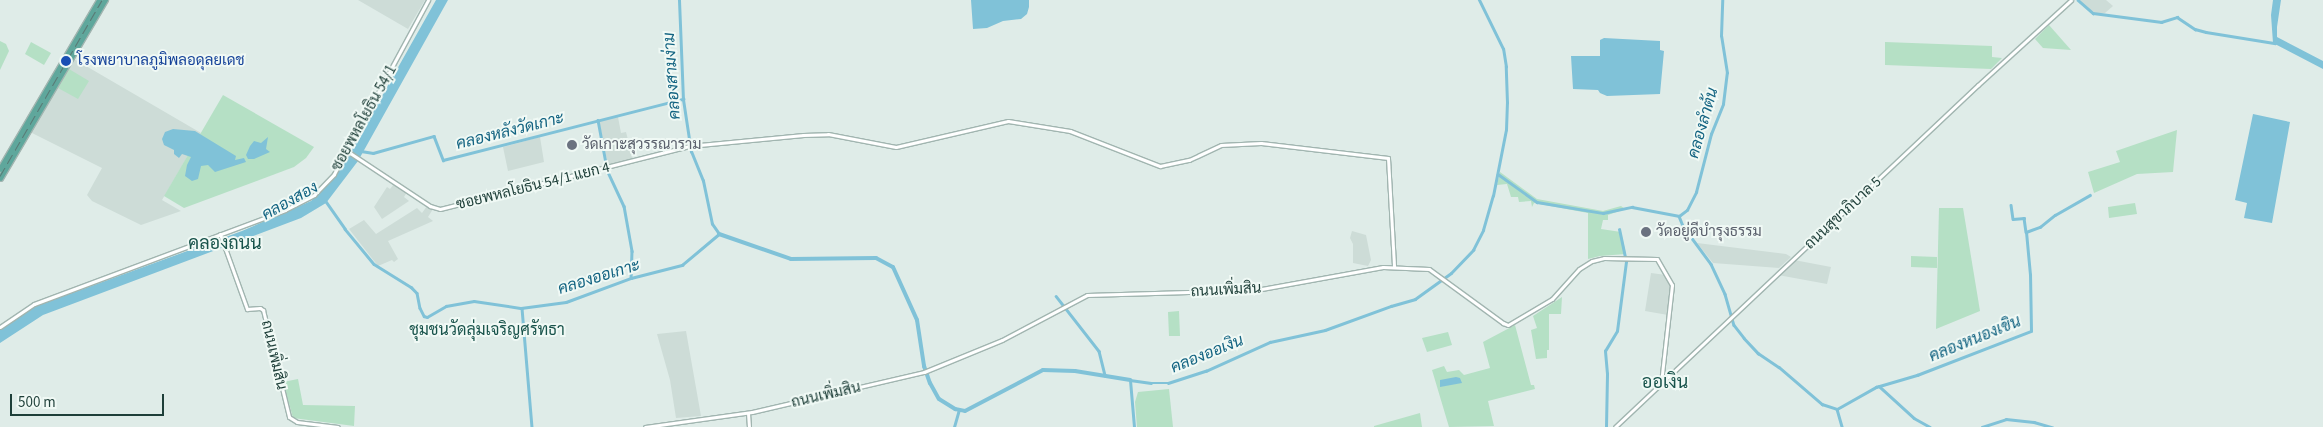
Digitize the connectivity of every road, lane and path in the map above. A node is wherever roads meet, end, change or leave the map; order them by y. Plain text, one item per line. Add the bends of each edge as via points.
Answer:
1 (99, 0) edge
2 (105, 0) edge
3 (428, 0) edge
4 (2071, 0) edge
5 (49, 89) junction
6 (25, 130) junction
7 (349, 152) junction
8 (0, 169) edge
9 (0, 178) edge
10 (220, 235) junction
11 (1394, 267) junction
12 (0, 326) edge
13 (1661, 383) junction
14 (748, 412) junction
15 (338, 427) edge
16 (645, 427) edge
17 (748, 427) edge
18 (1615, 427) edge

1 - 5 main road
2 - 5 main road
3 - 7 street, ซอยพหลโยธิน 54/1
4 - 13 street, ถนนสุขาภิบาล 5
5 - 6 main road
6 - 8 main road
6 - 9 main road
7 - 10 street, ซอยพหลโยธิน 54/1 via 334,174 307,200
7 - 11 street, ซอยพหลโยธิน 54/1 แยก 4 via 430,206 441,209 689,146 820,134 896,147 1005,120 1070,131 1160,166 1190,160 1227,144 1261,144 1385,158 1390,162
10 - 12 street, ซอยพหลโยธิน 54/1 via 34,304
10 - 15 street, ถนนเพิ่มสิน via 248,310 263,310 289,417 297,422
11 - 13 street, ถนนเพิ่มสิน via 1430,269 1508,325 1552,299 1579,269 1590,262 1601,258 1658,259 1672,284
11 - 14 street, ถนนเพิ่มสิน via 1256,290 1095,294 1080,298 1002,340 928,371
13 - 18 street, ถนนสุขาภิบาล 5
14 - 16 street, ถนนเพิ่มสิน
14 - 17 street

